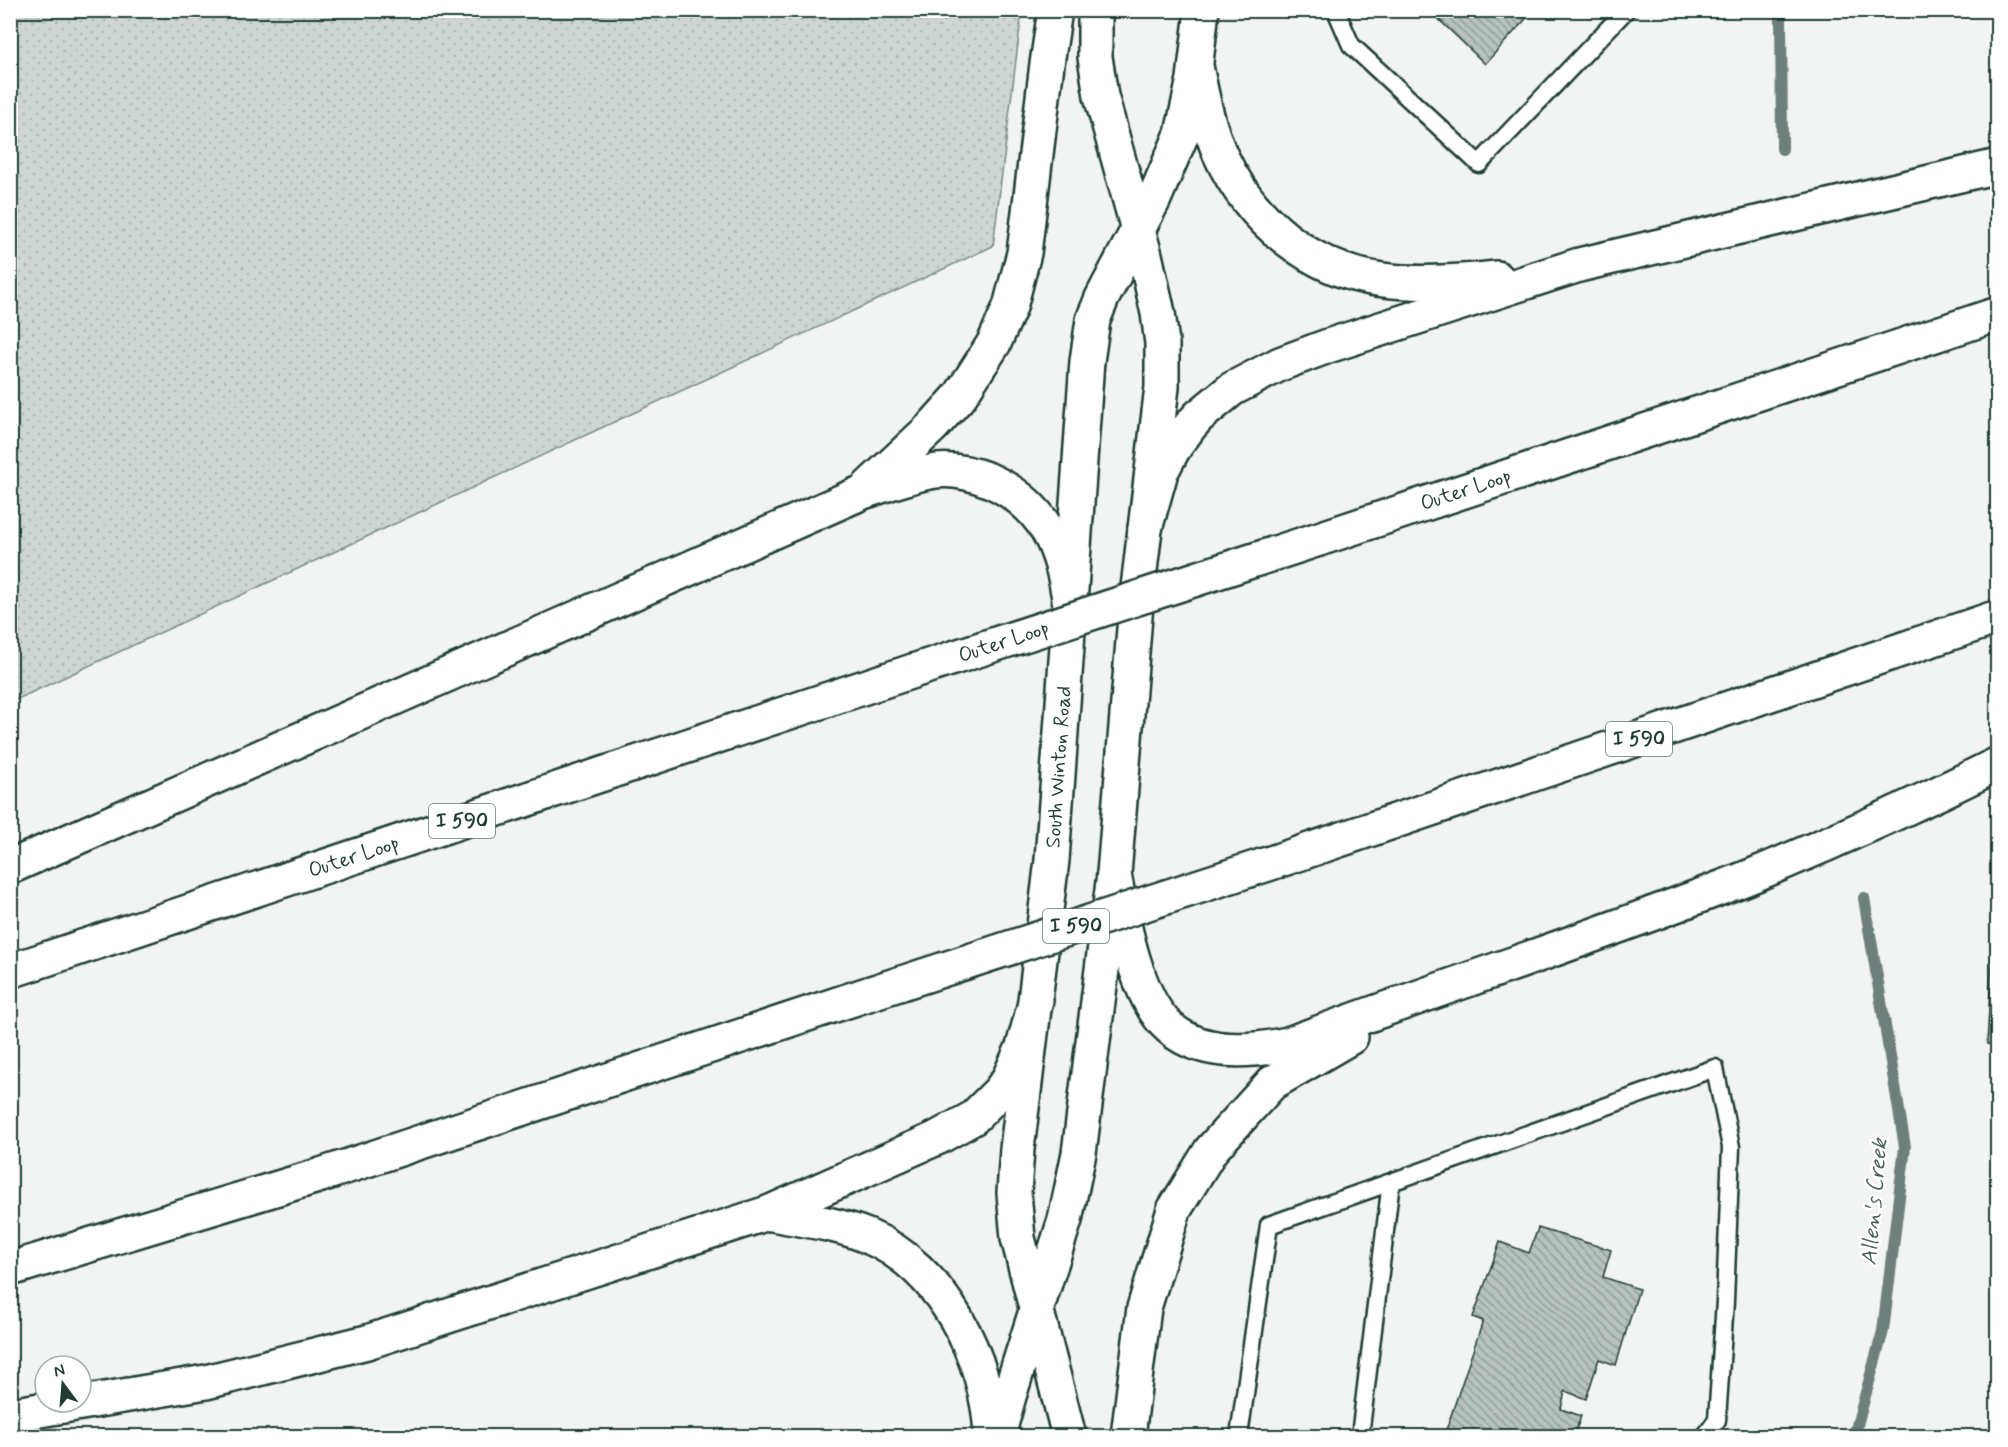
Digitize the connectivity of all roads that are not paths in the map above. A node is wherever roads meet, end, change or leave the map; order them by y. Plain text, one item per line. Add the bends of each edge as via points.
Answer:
1 (1055, 10) edge
2 (1095, 10) edge
3 (1202, 10) edge
4 (1338, 10) edge
5 (1626, 10) edge
6 (1196, 66) junction
7 (1998, 166) edge
8 (1138, 229) junction
9 (1579, 265) junction
10 (1998, 314) edge
11 (863, 492) junction
12 (1145, 529) junction
13 (1070, 605) junction
14 (1998, 617) edge
15 (1998, 764) edge
16 (10, 867) edge
17 (1114, 874) junction
18 (10, 971) edge
19 (1425, 994) junction
20 (1036, 1000) junction
21 (1391, 1182) junction
22 (768, 1213) junction
23 (10, 1269) edge
24 (1036, 1312) junction
25 (10, 1415) edge
26 (991, 1437) edge
27 (998, 1437) edge
28 (1069, 1437) edge
29 (1128, 1437) edge
30 (1239, 1437) edge
31 (1360, 1437) edge
32 (1705, 1437) edge

1 - 11 main road via 1024,253 1004,322 960,396 932,428
2 - 8 main road via 1095,57 1101,96
3 - 6 main road, South Winton Road
4 - 5 lane via 1351,45 1479,164
6 - 8 main road, South Winton Road via 1182,134
6 - 9 main road via 1214,137 1237,186 1278,232 1307,254 1342,270 1382,280 1429,282 1478,280
7 - 9 main road
8 - 12 main road via 1155,298 1162,350 1160,415
8 - 13 main road, South Winton Road via 1102,298 1091,331
9 - 12 main road via 1320,348 1258,374 1204,411 1182,436 1161,472
10 - 18 main road, Outer Loop / I 590, bridge
11 - 13 main road via 930,471 976,475 1005,488 1029,506 1048,530 1064,570
11 - 16 main road
12 - 17 main road
13 - 20 main road, South Winton Road via 1054,832
14 - 23 main road, I 590, bridge via 1280,860 321,1175
15 - 19 main road via 1906,809 1754,874 1560,948
17 - 19 main road via 1126,932 1150,1001 1168,1027 1191,1040 1218,1049 1269,1048
17 - 24 main road via 1076,1169 1065,1220
19 - 29 main road via 1272,1083 1211,1150 1174,1210 1144,1308
20 - 22 main road via 1023,1047 1009,1078 973,1118 938,1138
20 - 24 main road, South Winton Road via 1014,1193 1018,1238
21 - 30 lane via 1269,1225
21 - 31 lane
21 - 32 lane via 1715,1068 1731,1147 1717,1420
22 - 25 main road via 356,1345 196,1383
22 - 26 main road via 840,1227 869,1237 893,1250 926,1279 953,1314 975,1360 986,1397
24 - 27 main road
24 - 28 main road, South Winton Road

